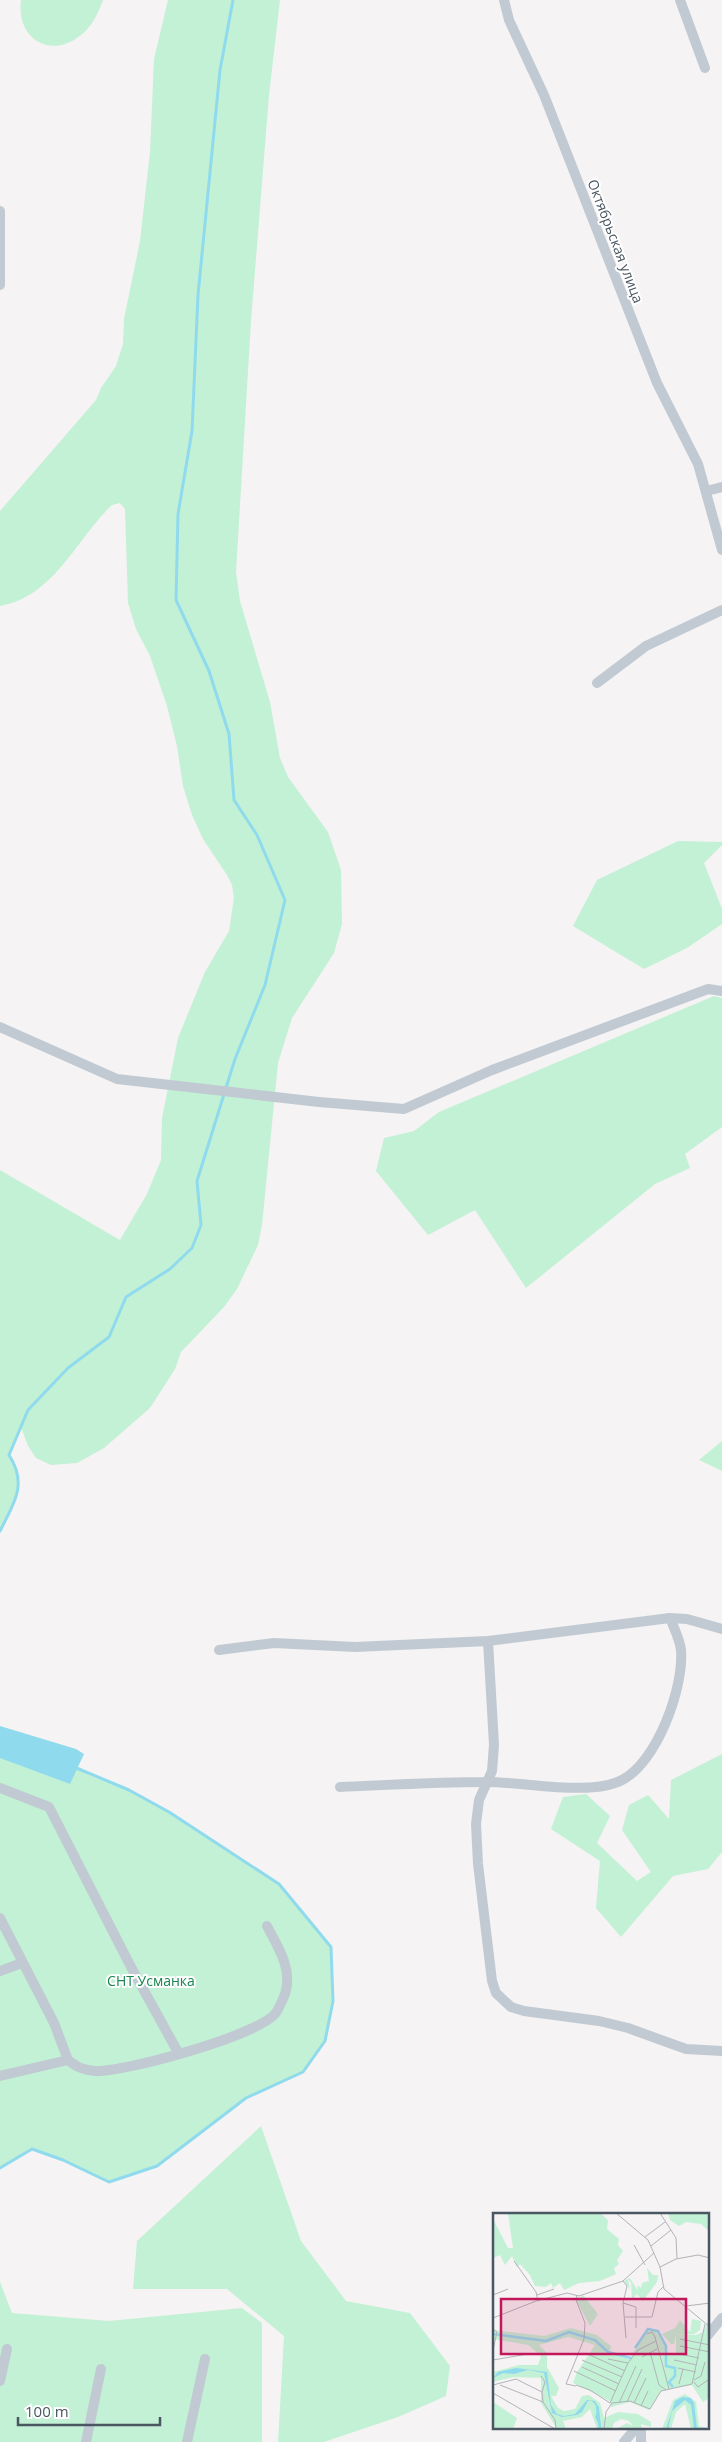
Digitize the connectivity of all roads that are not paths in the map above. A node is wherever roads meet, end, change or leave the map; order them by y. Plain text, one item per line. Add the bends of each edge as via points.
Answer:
1 (504, 0) edge
2 (680, 0) edge
3 (706, 68) dead end
4 (0, 211) edge
5 (0, 285) edge
6 (722, 487) edge
7 (706, 491) junction
8 (722, 550) edge
9 (722, 610) edge
10 (597, 683) dead end
11 (722, 991) edge
12 (0, 1027) edge
13 (670, 1618) junction
14 (722, 1629) edge
15 (488, 1641) junction
16 (219, 1650) dead end
17 (486, 1782) junction
18 (340, 1786) dead end
19 (0, 1788) edge
20 (0, 1918) edge
21 (267, 1926) dead end
22 (22, 1963) junction
23 (0, 1970) edge
24 (722, 2051) edge
25 (179, 2054) junction
26 (68, 2060) junction
27 (0, 2076) edge
28 (722, 2318) edge
29 (710, 2333) edge
30 (7, 2349) dead end
31 (205, 2359) dead end
32 (101, 2369) dead end
33 (0, 2381) edge
34 (634, 2430) edge
35 (86, 2442) edge
36 (187, 2442) edge
37 (624, 2442) edge

1 - 7 street, Октябрьская улица via 509,20 544,95 657,383 698,464
2 - 3 street
4 - 5 street
6 - 7 street
7 - 8 street, Октябрьская улица
9 - 10 street via 646,646
11 - 12 street via 708,989 492,1070 404,1108 319,1102 117,1079
13 - 14 street via 688,1619
13 - 15 street
13 - 17 street via 681,1649 680,1678 669,1720 640,1765 623,1780 597,1788
15 - 16 street via 355,1647 274,1643
15 - 17 street via 494,1745 492,1771
17 - 18 street
17 - 24 street via 479,1800 476,1824 478,1864 496,1993 511,2007 524,2011 599,2020 686,2049
19 - 25 street via 49,1806 131,1968
20 - 22 street
21 - 25 street via 286,1961 286,1992 275,2014 260,2025
22 - 23 street
22 - 26 street via 54,2023
25 - 26 street via 97,2071 79,2069
26 - 27 street
28 - 29 street
30 - 33 street
31 - 36 street
32 - 35 street
34 - 37 street

